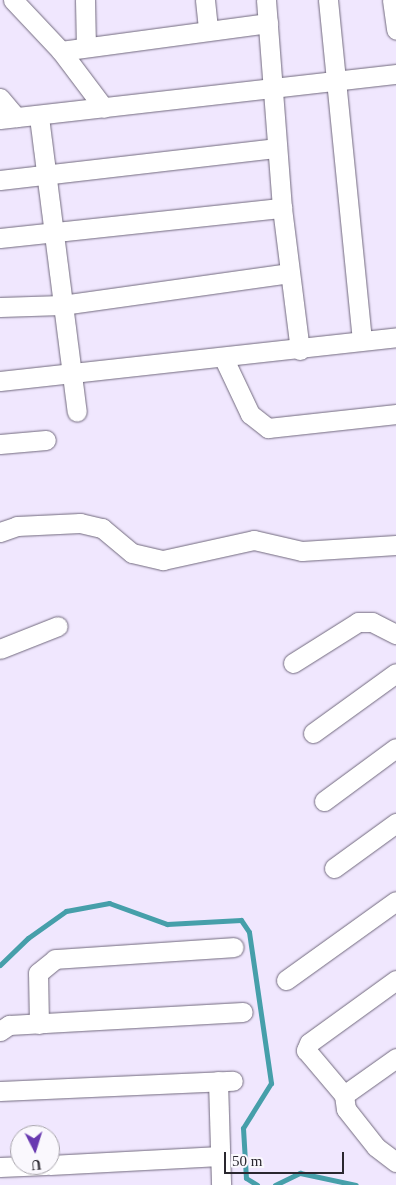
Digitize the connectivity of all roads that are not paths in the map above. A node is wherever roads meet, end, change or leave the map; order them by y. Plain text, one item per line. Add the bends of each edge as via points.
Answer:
1 (13, 0) edge
2 (85, 0) edge
3 (205, 0) edge
4 (266, 0) edge
5 (328, 0) edge
6 (392, 0) edge
7 (268, 23) junction
8 (208, 30) junction
9 (396, 30) edge
10 (86, 46) junction
11 (61, 51) junction
12 (396, 74) edge
13 (333, 81) junction
14 (273, 88) junction
15 (0, 98) edge
16 (104, 108) junction
17 (39, 117) junction
18 (8, 118) edge
19 (277, 148) junction
20 (46, 172) junction
21 (0, 180) edge
22 (282, 208) junction
23 (55, 232) junction
24 (0, 238) edge
25 (290, 273) junction
26 (62, 305) junction
27 (0, 307) edge
28 (396, 337) edge
29 (362, 340) junction
30 (300, 350) junction
31 (224, 359) junction
32 (69, 375) junction
33 (0, 381) edge
34 (77, 412) dead end
35 (396, 414) edge
36 (46, 440) dead end
37 (0, 444) edge
38 (0, 532) edge
39 (396, 545) edge
40 (58, 626) dead end
41 (396, 634) edge
42 (0, 649) edge
43 (294, 663) dead end
44 (396, 674) edge
45 (313, 733) dead end
46 (396, 748) edge
47 (324, 801) dead end
48 (396, 823) edge
49 (334, 868) dead end
50 (396, 901) edge
51 (234, 947) dead end
52 (286, 980) dead end
53 (396, 980) edge
54 (243, 1012) dead end
55 (39, 1024) junction
56 (0, 1031) edge
57 (396, 1058) edge
58 (0, 1091) edge
59 (344, 1095) junction
60 (392, 1153) edge
61 (220, 1156) junction
62 (60, 1164) edge
63 (221, 1185) edge

1 - 11 street
2 - 10 street
3 - 8 street
4 - 7 street
5 - 13 street
6 - 9 street
7 - 8 street
7 - 14 street
8 - 10 street
10 - 11 street
11 - 16 street
12 - 13 street
13 - 14 street
13 - 29 street
14 - 16 street
14 - 19 street
15 - 18 street
16 - 17 street
17 - 18 street
17 - 20 street
19 - 20 street
19 - 22 street
20 - 21 street
20 - 23 street
22 - 23 street
22 - 25 street
23 - 24 street
23 - 26 street
25 - 26 street
25 - 30 street
26 - 27 street
26 - 32 street
28 - 29 street
29 - 30 street
30 - 31 street
31 - 32 street
31 - 35 street via 250,414 268,428
32 - 33 street
32 - 34 street
36 - 37 street
38 - 39 street via 17,526 80,523 102,528 132,553 163,560 254,540 302,551
40 - 42 street
41 - 43 street via 372,622 358,622
44 - 45 street
46 - 47 street
48 - 49 street
50 - 52 street
51 - 55 street via 55,960 38,973
53 - 59 street via 307,1046
54 - 55 street
55 - 56 street via 9,1025
57 - 59 street
58 - 61 street via 225,1081
59 - 60 street via 346,1109
61 - 62 street
61 - 63 street

